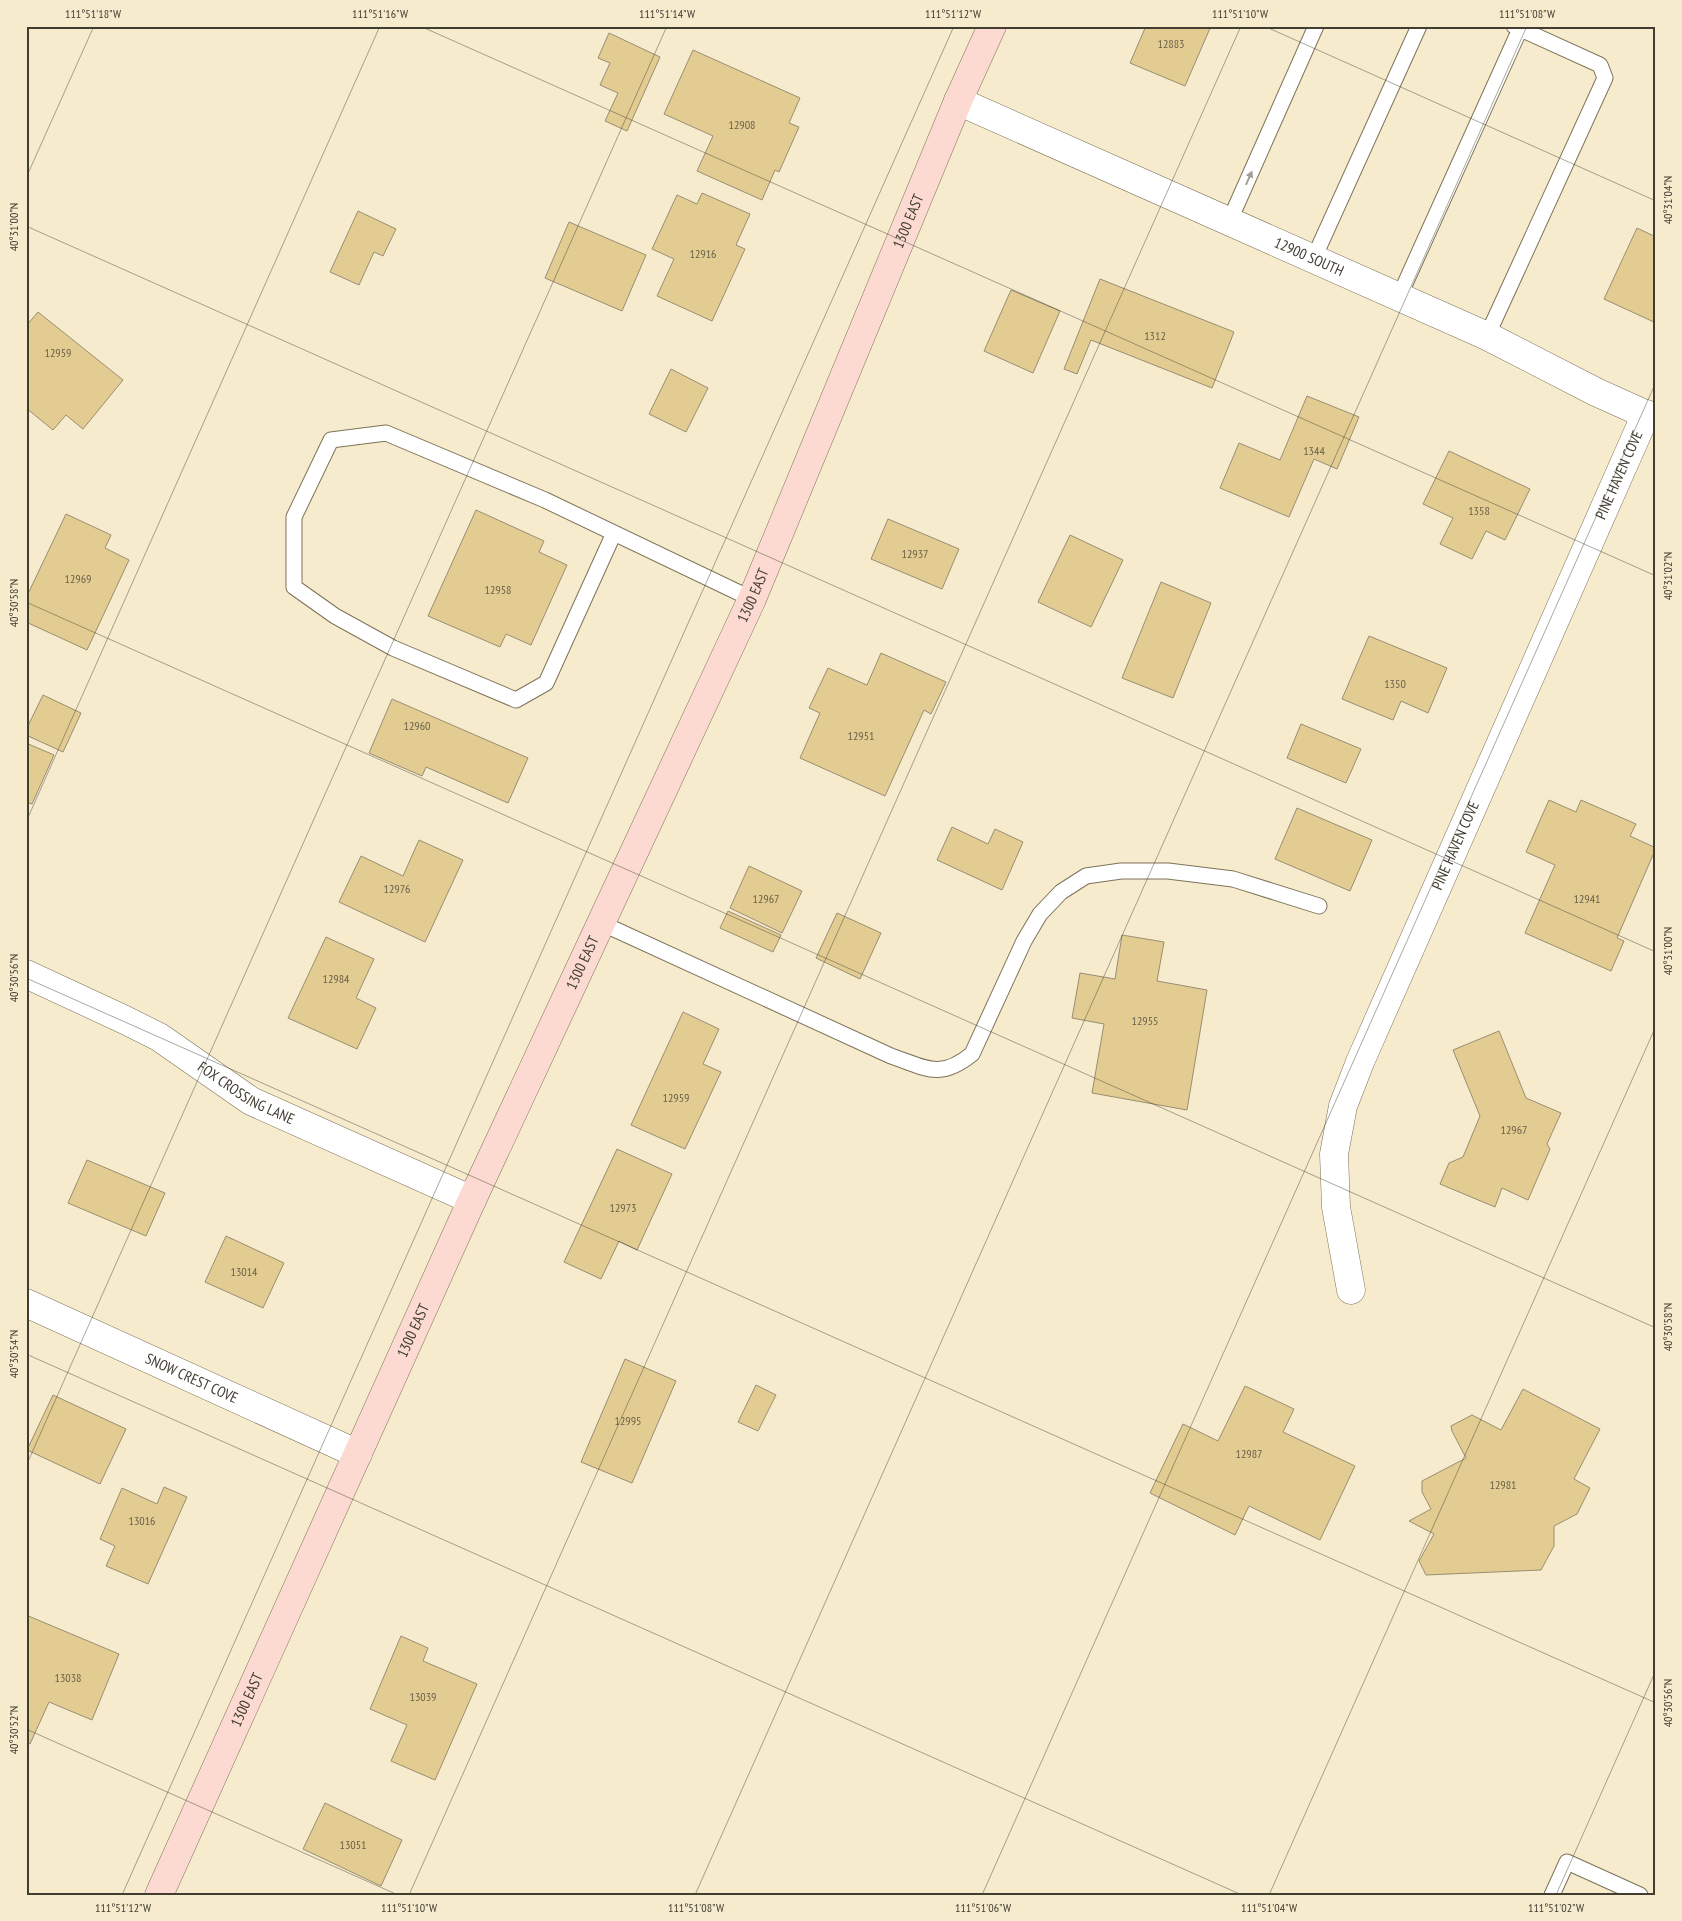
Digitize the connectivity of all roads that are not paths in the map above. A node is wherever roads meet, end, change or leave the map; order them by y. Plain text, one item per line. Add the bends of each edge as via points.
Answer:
1 (992, 26) edge
2 (1316, 26) edge
3 (1419, 26) edge
4 (1517, 28) edge
5 (958, 101) junction
6 (1229, 222) junction
7 (1313, 260) junction
8 (1399, 297) junction
9 (1487, 336) junction
10 (1651, 417) edge
11 (614, 533) junction
12 (752, 600) junction
13 (1319, 906) dead end
14 (602, 923) junction
15 (26, 974) edge
16 (472, 1200) junction
17 (1351, 1290) dead end
18 (26, 1303) edge
19 (358, 1454) junction
20 (159, 1895) edge
21 (1552, 1895) edge
22 (1640, 1895) edge

1 - 5 main road, 1300 EAST
6 -> 2 lane
3 - 7 lane
4 - 8 lane
4 - 9 lane via 1600,65 1605,78
5 - 6 street, 12900 SOUTH
5 - 12 main road, 1300 EAST
6 - 7 street, 12900 SOUTH
7 - 8 street, 12900 SOUTH
8 - 9 street, 12900 SOUTH
9 - 10 street, 12900 SOUTH
10 - 17 street, PINE HAVEN COVE via 1343,1106 1334,1154 1336,1207
11 - 11 lane via 545,500 386,433 331,440 294,517 294,587 335,616 393,648 516,700 546,683
11 - 12 lane
12 - 14 main road, 1300 EAST
13 - 14 lane via 1233,879 1177,872 1121,871 1086,876 1061,892 1040,914 1024,941 972,1054 960,1064 934,1071 891,1056
14 - 16 main road, 1300 EAST
15 - 16 street, FOX CROSSING LANE via 159,1037 251,1102
16 - 19 main road, 1300 EAST
18 - 19 street, SNOW CREST COVE
19 - 20 main road, 1300 EAST
21 - 22 lane via 1567,1862

